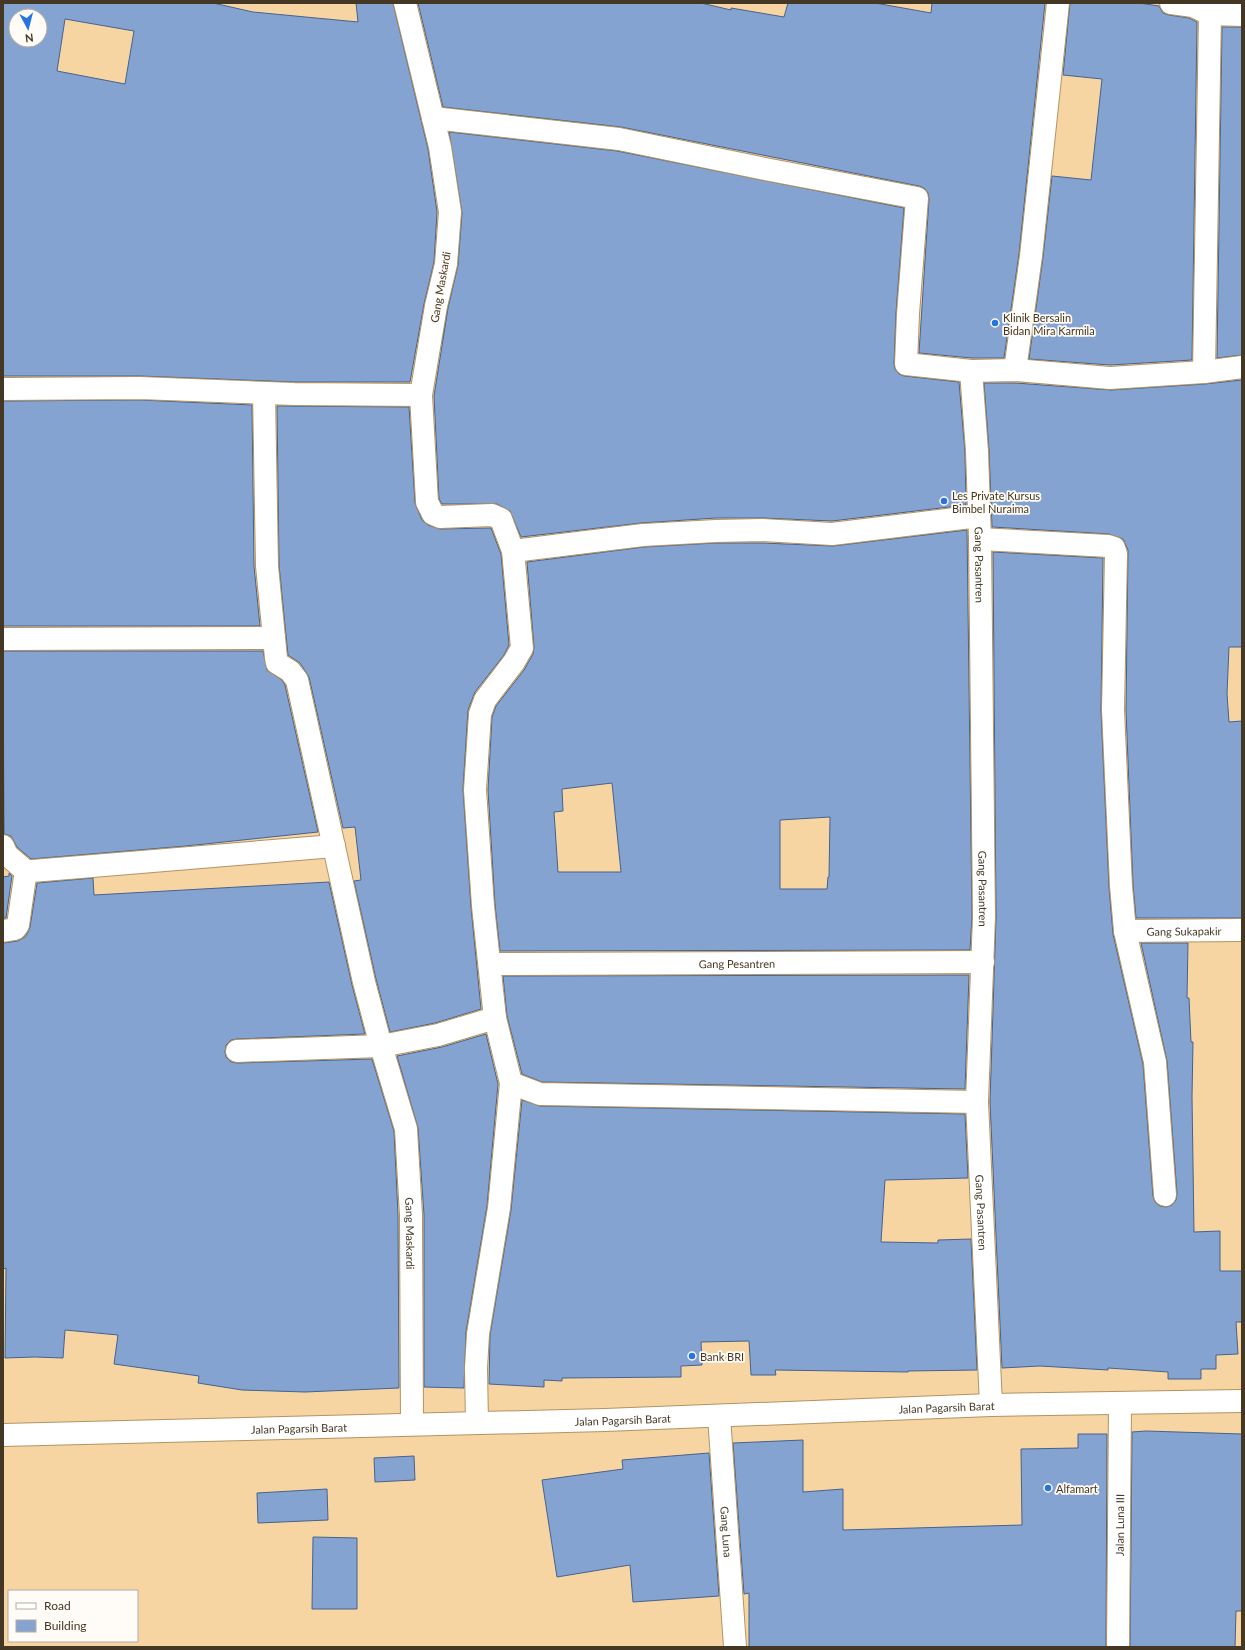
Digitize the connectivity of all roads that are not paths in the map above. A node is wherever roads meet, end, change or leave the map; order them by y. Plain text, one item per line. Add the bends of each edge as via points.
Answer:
1 (405, 3) edge
2 (1058, 3) edge
3 (1171, 3) edge
4 (1210, 14) junction
5 (1242, 15) edge
6 (433, 118) junction
7 (1242, 367) edge
8 (1015, 370) junction
9 (972, 371) junction
10 (1204, 372) junction
11 (3, 389) edge
12 (264, 393) junction
13 (421, 395) junction
14 (979, 516) junction
15 (980, 539) junction
16 (513, 551) junction
17 (274, 638) junction
18 (3, 639) edge
19 (334, 846) junction
20 (5, 850) edge
21 (27, 872) junction
22 (1242, 930) edge
23 (3, 931) edge
24 (1125, 931) junction
25 (983, 962) junction
26 (490, 964) junction
27 (495, 1018) junction
28 (381, 1046) junction
29 (237, 1051) dead end
30 (511, 1083) junction
31 (977, 1102) junction
32 (1165, 1195) dead end
33 (1242, 1401) edge
34 (1120, 1403) junction
35 (991, 1406) junction
36 (718, 1416) junction
37 (476, 1423) junction
38 (412, 1424) junction
39 (3, 1435) edge
40 (735, 1647) edge
41 (1118, 1647) edge

1 - 6 street, Gang Maskardi
2 - 8 street
3 - 4 street via 1193,6
4 - 5 street
4 - 10 street
6 - 9 street via 618,139 917,198 906,364
6 - 13 street, Gang Maskardi via 450,212 446,264
7 - 10 street
8 - 9 street
8 - 10 street via 1110,378
9 - 14 street, Gang Pasantren
11 - 12 street via 140,388
12 - 13 street
12 - 17 street via 267,566
13 - 16 street, Gang Maskardi via 427,502 433,514 440,517 492,515 501,519
14 - 15 street, Gang Pasantren
14 - 16 street via 832,534 762,530 716,531 643,536
15 - 24 street via 1101,545 1114,548 1116,554 1113,710
15 - 25 street, Gang Pasantren
16 - 26 street via 522,648 485,700 480,714 475,790
17 - 18 street
17 - 19 street, Gang Maskardi via 277,663 290,670 297,680
19 - 21 street
19 - 28 street, Gang Maskardi
20 - 21 street
21 - 23 street via 24,877 18,925 15,929
22 - 24 street, Gang Sukapakir
24 - 32 street via 1155,1062
25 - 26 street, Gang Pesantren
25 - 31 street, Gang Pasantren
26 - 27 street
27 - 28 street via 438,1035
27 - 30 street
28 - 29 street
28 - 38 street, Gang Maskardi via 406,1130 411,1215
30 - 31 street via 540,1094
30 - 37 street via 499,1208 478,1334
31 - 35 street, Gang Pasantren
33 - 34 street, Jalan Pagarsih Barat
34 - 35 street, Jalan Pagarsih Barat
34 - 41 street, Jalan Luna III
35 - 36 street, Jalan Pagarsih Barat
36 - 37 street, Jalan Pagarsih Barat
36 - 40 street, Gang Luna
37 - 38 street, Jalan Pagarsih Barat
38 - 39 street, Jalan Pagarsih Barat

